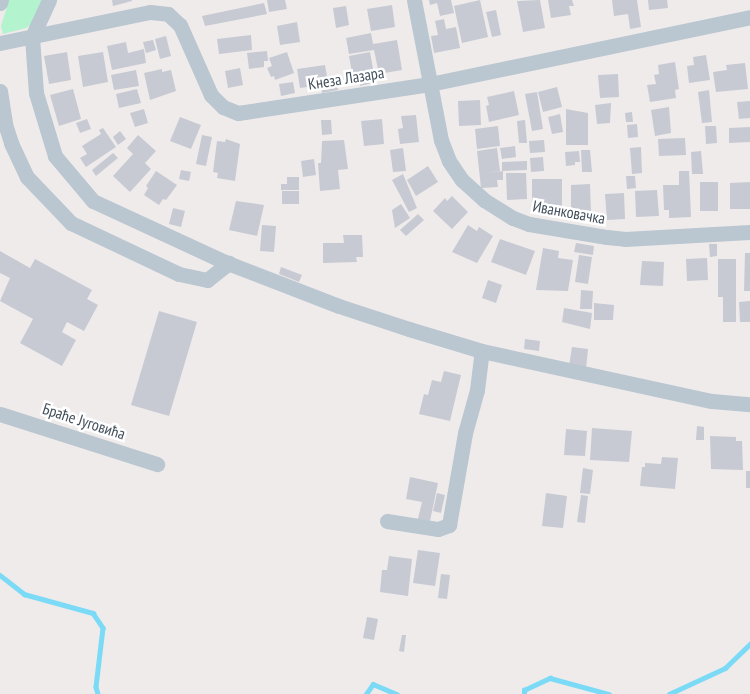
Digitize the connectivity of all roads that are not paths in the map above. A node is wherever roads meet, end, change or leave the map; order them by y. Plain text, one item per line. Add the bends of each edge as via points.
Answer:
1 (49, 0) edge
2 (414, 0) edge
3 (750, 17) edge
4 (32, 37) junction
5 (0, 43) edge
6 (430, 84) junction
7 (0, 91) edge
8 (750, 232) edge
9 (229, 263) junction
10 (482, 351) junction
11 (750, 404) edge
12 (0, 414) edge
13 (157, 464) dead end
14 (387, 521) dead end

1 - 4 street
2 - 6 street, Иванковачка
3 - 6 street, Кнеза Лазара
4 - 5 street, Кнеза Лазара
4 - 6 street, Кнеза Лазара via 150,12 168,14 180,25 211,95 238,113
4 - 9 street via 36,93 55,156 93,201
6 - 8 street, Иванковачка via 449,161 472,191 513,218 548,228 625,239
7 - 9 street via 4,124 27,177 71,224 179,274 207,280
9 - 10 street via 339,306
10 - 11 street via 712,401
10 - 14 street via 449,525 438,529
12 - 13 street, Браће Југовића

